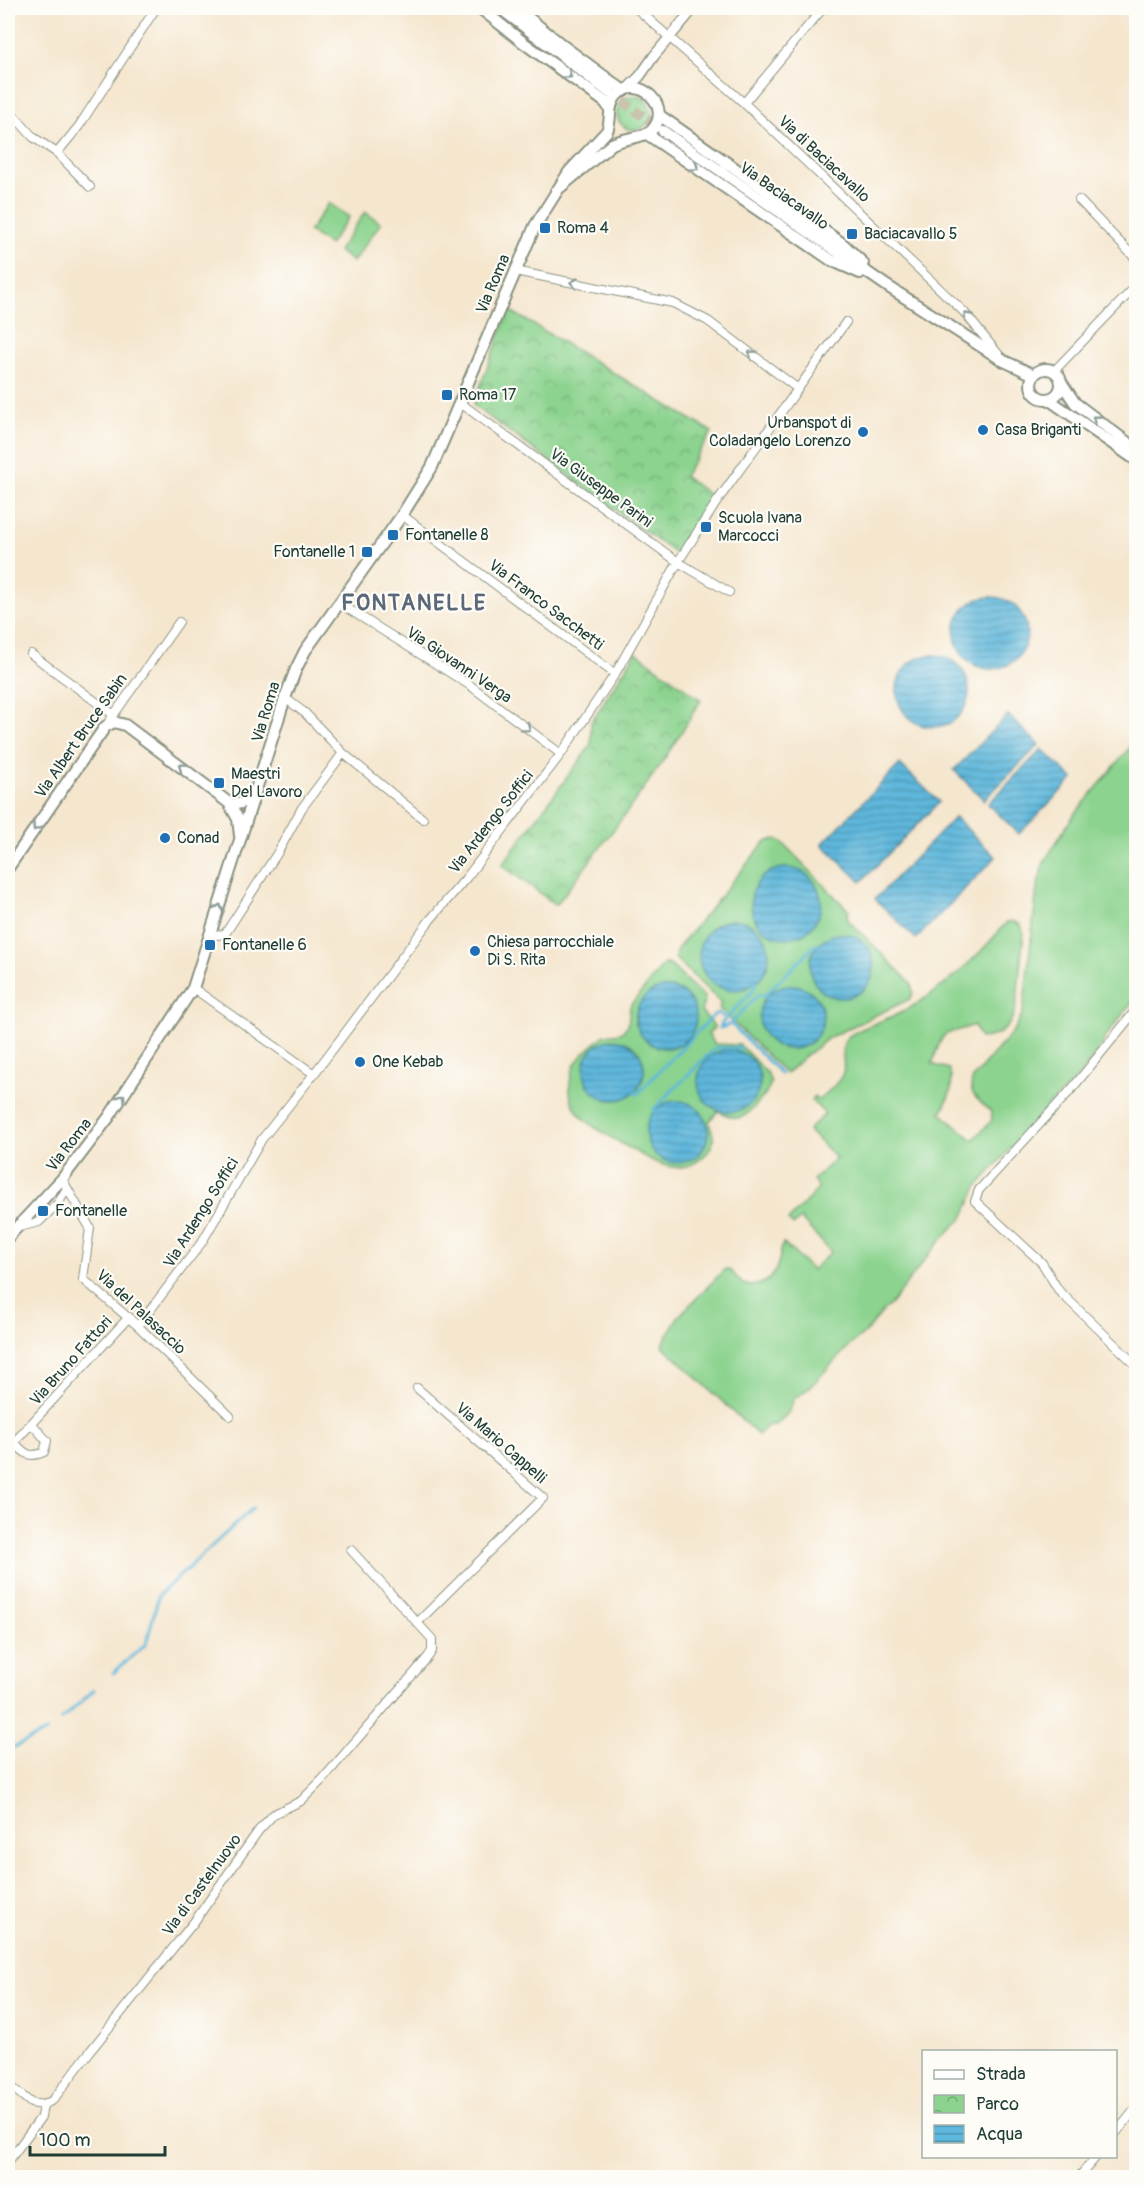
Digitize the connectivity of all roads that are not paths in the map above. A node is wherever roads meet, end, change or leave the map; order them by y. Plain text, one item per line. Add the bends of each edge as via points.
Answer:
1 (156, 8) edge
2 (480, 8) edge
3 (500, 8) edge
4 (516, 8) edge
5 (636, 8) edge
6 (694, 8) edge
7 (823, 8) edge
8 (670, 36) junction
9 (647, 65) junction
10 (625, 90) junction
11 (647, 92) junction
12 (610, 93) tunnel mouth
13 (744, 104) junction
14 (8, 109) edge
15 (610, 114) junction
16 (658, 115) junction
17 (663, 131) tunnel mouth
18 (646, 134) junction
19 (631, 137) junction
20 (57, 153) junction
21 (90, 187) dead end
22 (556, 191) junction
23 (1079, 200) dead end
24 (1137, 259) edge
25 (515, 271) junction
26 (887, 286) junction
27 (1137, 286) edge
28 (846, 322) dead end
29 (1004, 361) junction
30 (1054, 371) junction
31 (1034, 375) junction
32 (1061, 382) junction
33 (798, 389) junction
34 (1048, 399) junction
35 (459, 402) junction
36 (1137, 449) edge
37 (1137, 460) edge
38 (402, 515) junction
39 (678, 562) junction
40 (729, 592) dead end
41 (339, 603) junction
42 (179, 622) dead end
43 (32, 654) dead end
44 (615, 674) junction
45 (285, 698) junction
46 (123, 702) junction
47 (114, 715) junction
48 (125, 724) junction
49 (105, 727) junction
50 (343, 753) junction
51 (561, 754) junction
52 (259, 786) junction
53 (229, 803) junction
54 (423, 819) dead end
55 (239, 847) junction
56 (8, 868) edge
57 (210, 933) junction
58 (193, 988) junction
59 (1137, 1010) edge
60 (314, 1074) junction
61 (64, 1184) junction
62 (8, 1237) edge
63 (129, 1317) junction
64 (138, 1326) junction
65 (1137, 1365) edge
66 (417, 1388) dead end
67 (230, 1416) dead end
68 (32, 1424) junction
69 (11, 1446) edge
70 (351, 1550) dead end
71 (418, 1622) junction
72 (8, 2084) edge
73 (43, 2105) junction
74 (1137, 2108) edge
75 (1117, 2132) edge
76 (1096, 2158) edge
77 (8, 2162) edge
78 (1078, 2178) edge

1 - 20 street
2 -> 15 main road via 605,102
3 - 12 main road
4 - 10 main road
5 - 8 street, Via di Baciacavallo
6 - 8 street, Via Roma
7 - 13 street
8 - 9 street, Via Roma
8 - 13 street, Via di Baciacavallo
9 - 10 street, Via Roma
9 - 11 street
10 - 11 main road via 637,88
10 - 15 main road, Via Roma via 615,98
11 - 16 main road via 657,104
29 -> 13 street, Via di Baciacavallo via 964,312
14 - 20 street via 33,137
15 - 19 main road via 618,131
15 - 22 main road, Via Roma via 607,131
16 - 18 main road via 655,126
16 - 26 main road via 843,244
17 - 26 main road, Via Baciacavallo
18 - 19 main road, Via Roma
18 -> 26 main road via 831,260
19 - 22 main road, Via Roma via 612,144
20 - 21 street
22 - 25 main road, Via Roma
23 - 24 street
33 -> 25 street via 708,321 673,303
25 - 35 main road, Via Roma
26 - 29 main road, Via di Baciacavallo
27 - 30 street
28 - 33 street, Via Ardengo Soffici
29 - 31 main road, Via di Baciacavallo
30 - 31 main road via 1044,369
30 - 32 main road
31 - 34 main road via 1033,391
32 - 34 main road via 1058,393
36 -> 32 main road via 1075,403
33 - 39 street, Via Ardengo Soffici
34 - 37 main road
35 - 38 main road, Via Roma via 432,466
35 - 39 street, Via Giuseppe Parini
38 - 41 main road, Via Roma
38 - 44 street, Via Franco Sacchetti
39 - 40 street, Via Giuseppe Parini
39 - 44 street, Via Ardengo Soffici
41 - 45 main road, Via Roma via 300,659
41 -> 51 street, Via Giovanni Verga via 471,686
42 - 46 street, Via Albert Bruce Sabin
43 - 47 street
44 - 51 street, Via Ardengo Soffici
45 - 50 street
45 - 52 main road, Via Roma
46 - 47 street, Via Albert Bruce Sabin
46 - 48 street via 120,716
47 - 49 street, Via Albert Bruce Sabin
48 - 49 main road via 114,722
53 -> 48 main road
49 -> 56 main road, Via Albert Bruce Sabin
50 - 54 street
50 - 57 street via 302,808 225,934
51 - 60 street, Via Ardengo Soffici
52 - 53 main road via 244,803
52 - 55 main road, Via Roma
53 - 55 main road via 240,826
57 -> 55 main road, Via Roma
57 - 58 main road, Via Roma
58 - 60 street
61 -> 58 main road, Via Roma
59 - 65 street via 1070,1091 979,1190 975,1201 1042,1263 1059,1291
60 - 64 street, Via Ardengo Soffici via 262,1139 202,1242
61 - 62 main road, Via Roma
61 - 63 street, Via del Palasaccio via 90,1228 83,1279
63 - 64 street, Via del Palasaccio
63 - 68 street, Via Bruno Fattori
64 - 67 street, Via del Palasaccio
66 - 71 street, Via Mario Cappelli via 543,1498
68 - 69 street, Via Bruno Fattori
68 - 69 street via 47,1441 44,1452 26,1455
70 - 71 street
71 - 73 street, Via di Castelnuovo via 432,1639 428,1658 322,1780 301,1801 274,1814 259,1830 194,1922 53,2100
72 - 73 street via 31,2103
73 - 77 street, Via di Castelnuovo via 41,2117
74 - 75 street
76 - 78 street

